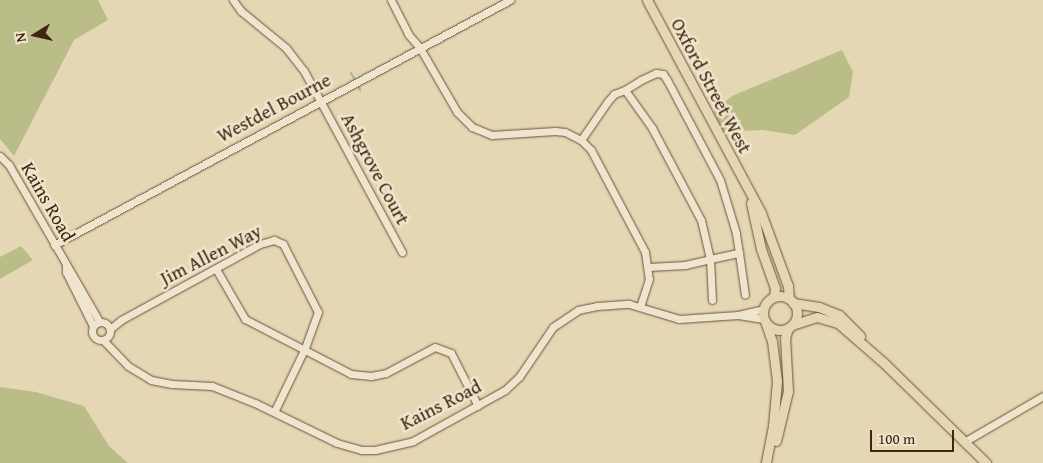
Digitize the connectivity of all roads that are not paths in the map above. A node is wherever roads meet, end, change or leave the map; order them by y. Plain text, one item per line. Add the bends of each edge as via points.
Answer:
1 (233, 0) edge
2 (391, 0) edge
3 (510, 0) edge
4 (647, 0) edge
5 (420, 48) junction
6 (625, 90) junction
7 (320, 102) junction
8 (581, 140) junction
9 (0, 156) edge
10 (747, 188) junction
11 (54, 245) junction
12 (402, 252) dead end
13 (739, 253) junction
14 (710, 259) junction
15 (649, 267) junction
16 (216, 269) junction
17 (745, 295) dead end
18 (774, 298) junction
19 (712, 300) dead end
20 (791, 301) junction
21 (640, 306) junction
22 (764, 316) junction
23 (790, 326) junction
24 (104, 327) junction
25 (103, 340) junction
26 (305, 348) junction
27 (114, 350) junction
28 (880, 362) junction
29 (1043, 396) edge
30 (478, 406) junction
31 (274, 412) junction
32 (964, 442) junction
33 (766, 461) edge
34 (986, 463) edge

1 - 7 street, Ashgrove Court via 241,11 286,48 304,71
2 - 5 street via 408,34
3 - 5 street, Westdel Bourne
4 - 10 main road, Oxford Street West
5 - 7 street, Westdel Bourne
5 - 8 street via 457,112 472,128 492,135 565,132
6 - 8 street via 614,94
6 - 13 street via 650,75 663,74 720,180
6 - 14 street via 652,128 701,220
7 - 11 street, Westdel Bourne
7 - 12 street, Ashgrove Court
8 - 15 street via 591,150 645,252
9 - 11 street, Kains Road via 9,165
10 - 18 main road, Oxford Street West via 761,249 775,288
10 - 20 main road, Oxford Street West via 761,213
11 - 24 street, Kains Road via 66,272
13 - 14 street
13 - 17 street
14 - 15 street via 685,265
14 - 19 street
15 - 21 street via 649,279
16 - 24 street, Jim Allen Way
16 - 26 street via 245,319
16 - 26 street, Jim Allen Way via 260,244 274,240 283,244 318,312
18 - 20 main road
18 - 22 main road via 767,302
20 - 23 main road via 796,316
20 - 28 main road via 840,315
21 - 22 street, Kains Road via 679,318
21 - 30 street, Kains Road via 620,303 578,310 569,315 553,327 519,377 505,390
22 - 23 main road via 773,329
22 - 33 main road via 772,341 776,381 773,426
23 - 28 main road via 818,317 838,323
23 - 33 main road via 785,338 788,391 774,446
24 - 25 street
24 - 25 street, Kains Road via 94,337
24 - 27 street, Kains Road
25 - 27 street, Kains Road
26 - 30 street via 351,374 371,376 386,373 435,347 451,353
26 - 31 street, Jim Allen Way
27 - 31 street, Kains Road via 128,366 150,380 212,386
28 - 32 main road
29 - 32 street
30 - 31 street, Kains Road via 413,441 375,450 337,443
32 - 34 main road

